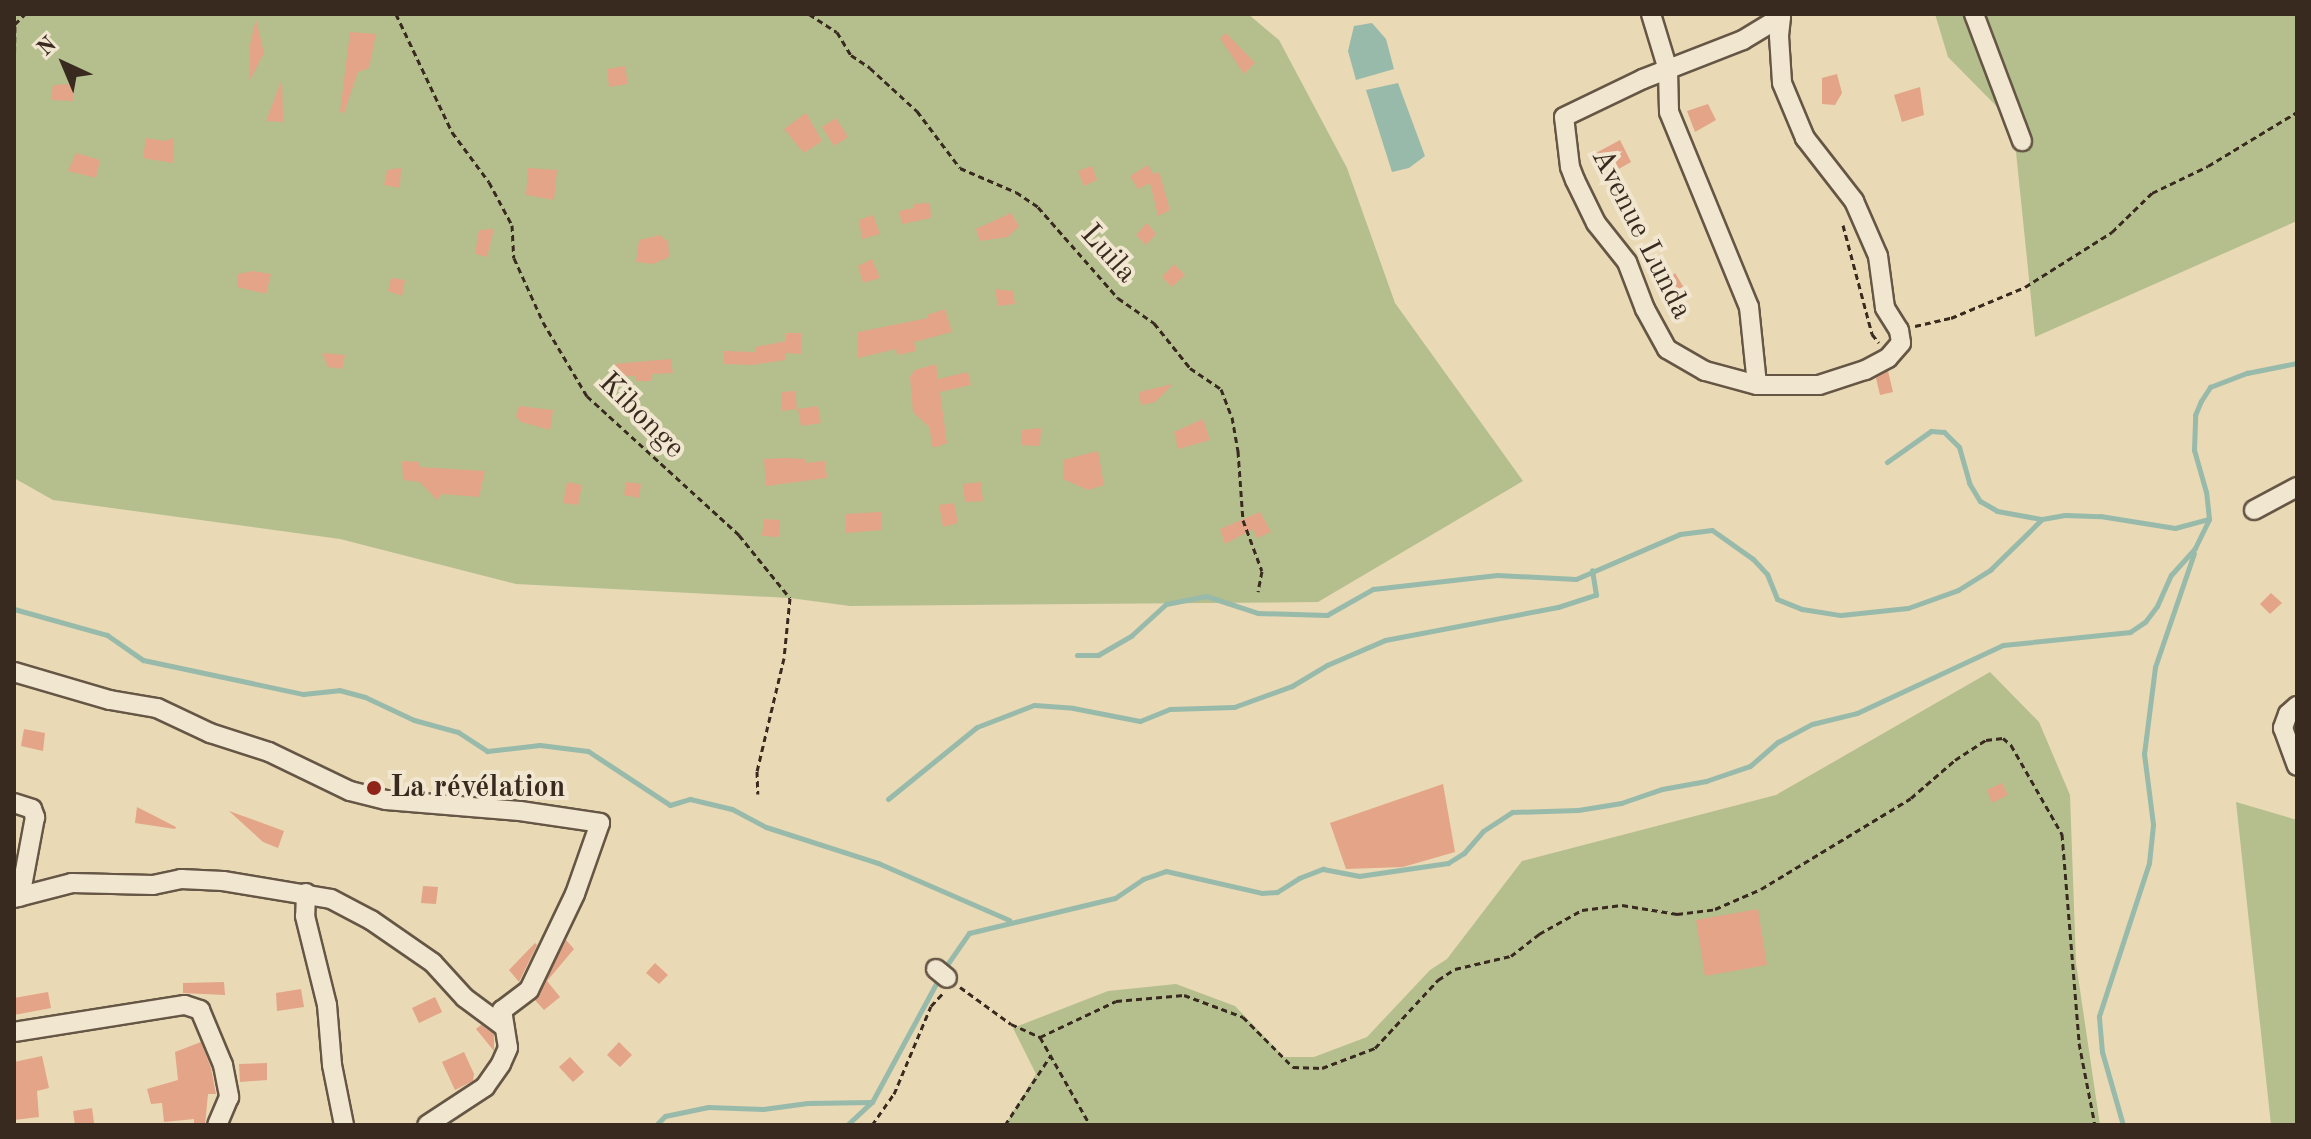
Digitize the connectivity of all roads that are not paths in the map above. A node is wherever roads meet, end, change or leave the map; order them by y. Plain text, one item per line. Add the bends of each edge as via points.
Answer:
1 (1651, 14) edge
2 (1974, 14) edge
3 (1781, 16) edge
4 (1668, 70) junction
5 (2022, 141) dead end
6 (1757, 385) junction
7 (2297, 487) edge
8 (2254, 510) dead end
9 (14, 672) edge
10 (2297, 706) edge
11 (2297, 766) edge
12 (14, 803) edge
13 (306, 893) junction
14 (17, 898) edge
15 (504, 1027) junction
16 (14, 1032) edge
17 (217, 1125) edge
18 (344, 1125) edge
19 (427, 1125) edge

1 - 4 street
2 - 5 street
3 - 4 street via 1743,40
3 - 6 street, Avenue Lunda via 1782,83 1805,138 1854,201 1878,256 1885,308 1899,330 1899,349 1865,370 1819,385
4 - 6 street via 1669,112 1749,307
4 - 6 street, Avenue Lunda via 1564,117 1570,167 1596,223 1627,262 1667,349 1705,371
7 - 8 street
9 - 15 street via 157,708 350,791 386,800 600,823 575,894 529,990 502,1010
10 - 11 street via 2283,728
12 - 14 street via 32,809 35,817
13 - 14 street via 181,879 153,885 72,883
13 - 15 street via 331,899 402,941
13 - 18 street via 305,916 327,1005
15 - 19 street via 508,1048 485,1087
16 - 17 street via 185,1005 200,1010 223,1065 229,1097

